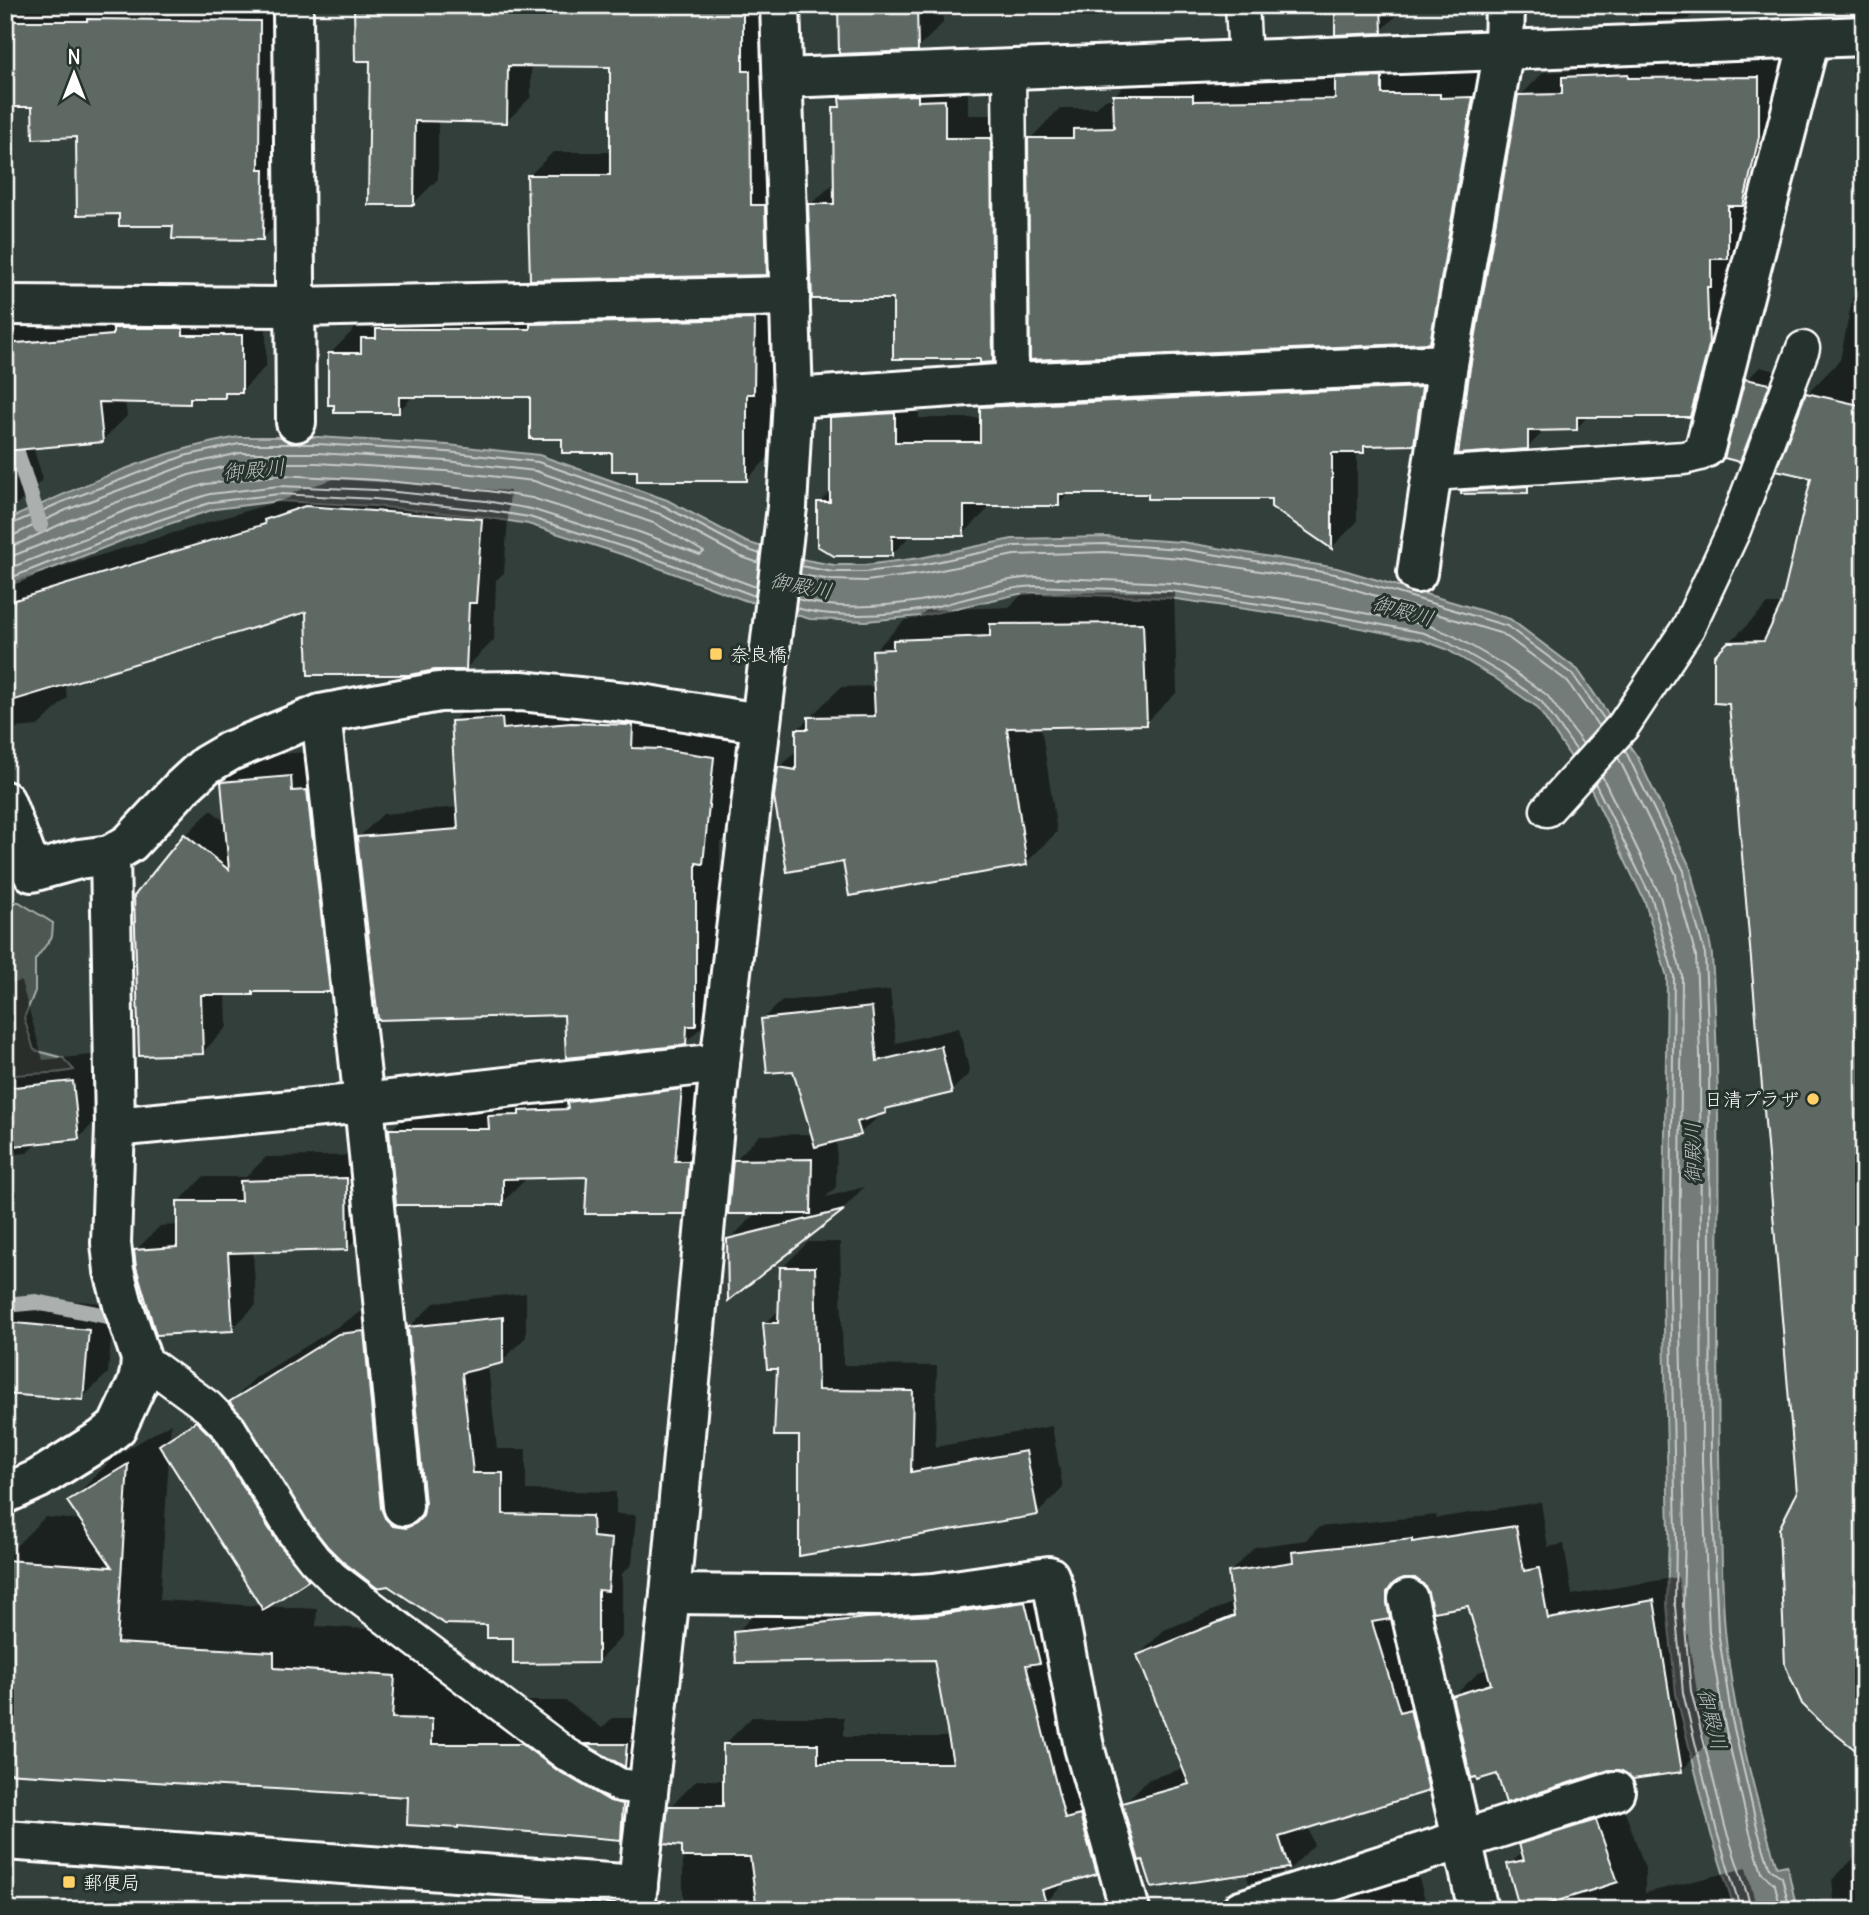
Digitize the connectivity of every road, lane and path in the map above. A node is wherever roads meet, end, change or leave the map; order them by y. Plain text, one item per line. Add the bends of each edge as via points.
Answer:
1 (293, 5) edge
2 (780, 5) edge
3 (1242, 5) edge
4 (1505, 5) edge
5 (1864, 36) edge
6 (1810, 38) junction
7 (1504, 49) junction
8 (1245, 59) junction
9 (1009, 71) junction
10 (784, 78) junction
11 (790, 296) junction
12 (5, 305) edge
13 (297, 307) junction
14 (1803, 348) dead end
15 (1448, 364) junction
16 (1012, 383) junction
17 (793, 398) junction
18 (296, 422) dead end
19 (1705, 448) joint
20 (1432, 474) junction
21 (1417, 573) dead end
22 (321, 714) junction
23 (759, 723) junction
24 (5, 801) edge
25 (1550, 807) dead end
26 (110, 855) junction
27 (720, 1063) junction
28 (364, 1103) junction
29 (115, 1127) junction
30 (141, 1358) junction
31 (5, 1493) edge
32 (403, 1506) dead end
33 (670, 1594) junction
34 (1408, 1599) dead end
35 (649, 1789) junction
36 (1615, 1791) dead end
37 (1463, 1839) junction
38 (5, 1840) edge
39 (636, 1897) edge
40 (1130, 1910) edge
41 (1241, 1910) edge
42 (1478, 1910) edge

1 - 13 street
2 - 10 street
3 - 8 lane
4 - 7 street
5 - 6 street
6 - 7 street
6 - 19 street
7 - 8 street
7 - 15 street
8 - 9 street
9 - 10 street
9 - 16 lane
10 - 11 street
11 - 13 street
11 - 17 street
12 - 13 street
13 - 18 street
14 - 25 lane via 1734,530 1688,628 1623,726
15 - 16 street
15 - 20 street
16 - 17 street
17 - 23 street via 782,544
19 - 20 lane via 1684,458
20 - 21 street
22 - 23 street via 439,692 521,691
22 - 26 street via 206,765 130,843
22 - 28 street
23 - 27 street
24 - 26 street via 32,872
26 - 29 street
27 - 28 street
27 - 33 street
28 - 29 street
28 - 32 street
29 - 30 street via 114,1271
30 - 31 street via 137,1384 117,1427 38,1479
30 - 35 lane via 200,1400 229,1428 294,1532 333,1578 566,1754 619,1785
33 - 35 street
33 - 40 street via 883,1596 1049,1576 1084,1747
34 - 37 street
35 - 39 street
36 - 37 street
37 - 41 street
37 - 42 street
38 - 39 street

